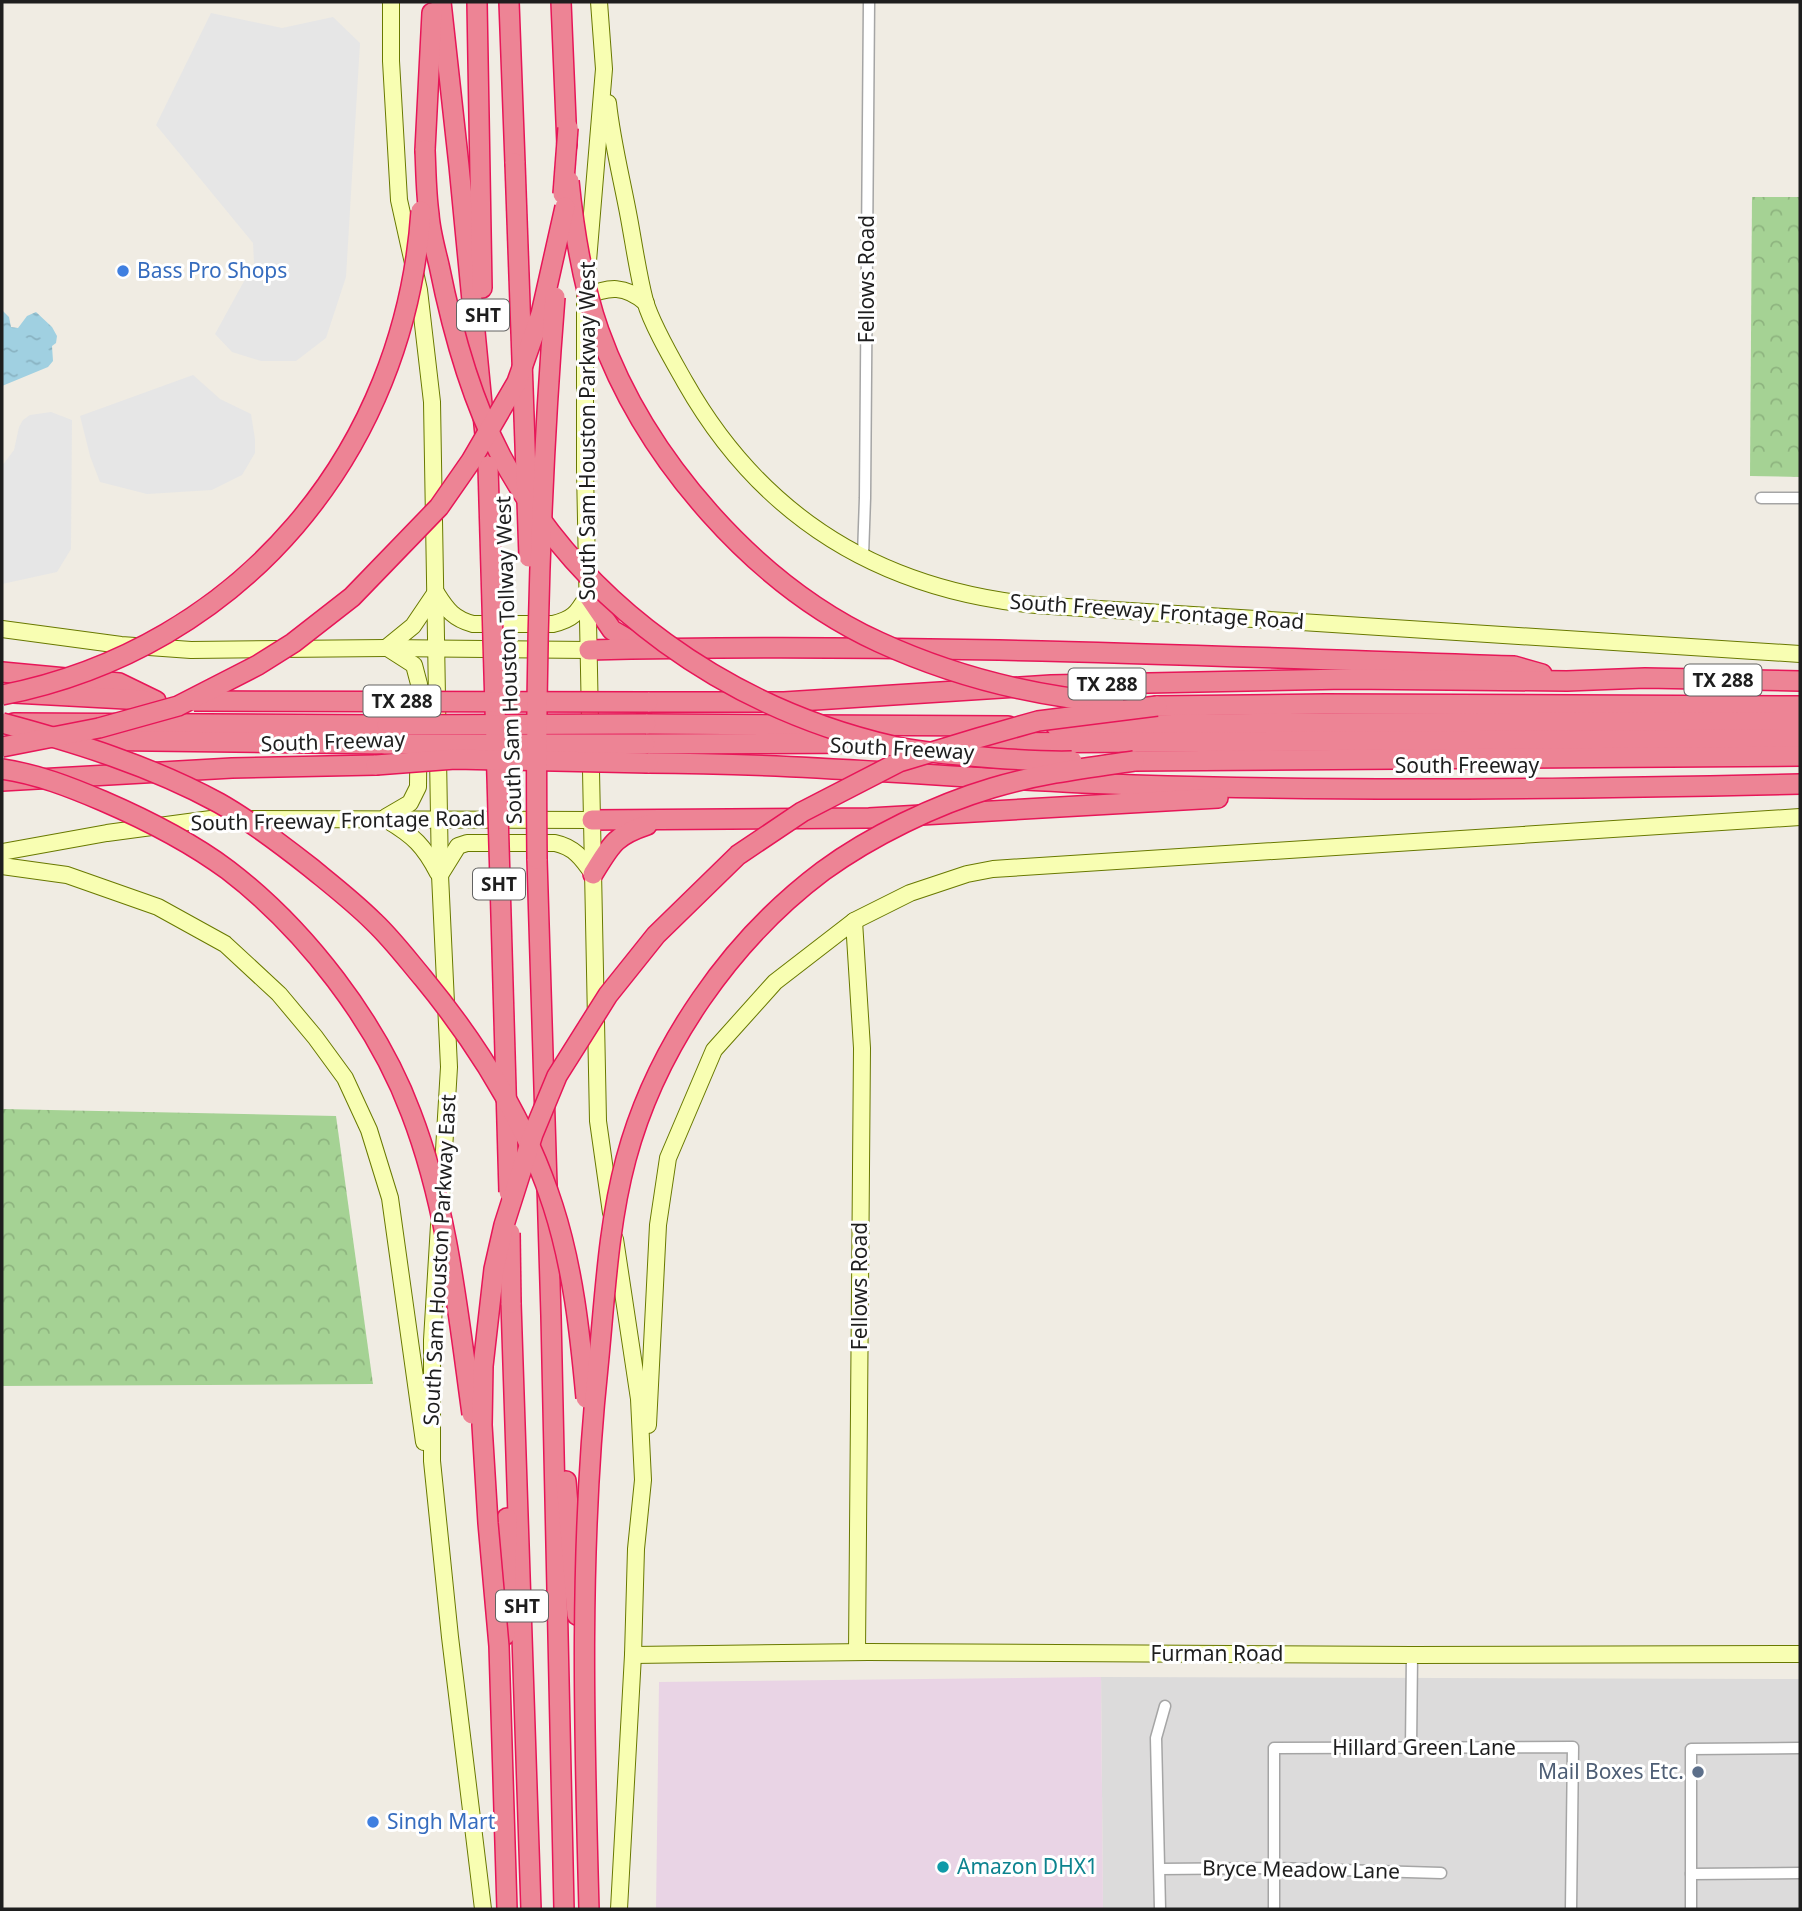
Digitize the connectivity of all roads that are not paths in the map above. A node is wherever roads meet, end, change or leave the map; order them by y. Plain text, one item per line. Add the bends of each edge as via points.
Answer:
1 (391, 2) edge
2 (433, 2) edge
3 (440, 2) edge
4 (477, 2) edge
5 (509, 2) edge
6 (561, 2) edge
7 (570, 2) edge
8 (599, 2) edge
9 (869, 2) edge
10 (604, 69) junction
11 (425, 150) junction
12 (469, 166) junction
13 (569, 181) junction
14 (585, 297) junction
15 (646, 303) junction
16 (1762, 498) dead end
17 (1800, 498) edge
18 (863, 556) junction
19 (436, 592) junction
20 (588, 595) junction
21 (2, 629) edge
22 (386, 648) junction
23 (644, 648) junction
24 (438, 649) junction
25 (589, 650) junction
26 (1800, 654) edge
27 (2, 672) edge
28 (1567, 681) junction
29 (1800, 681) edge
30 (2, 694) edge
31 (156, 701) junction
32 (1157, 706) junction
33 (1800, 706) edge
34 (1800, 722) edge
35 (2, 723) edge
36 (386, 735) junction
37 (1800, 739) edge
38 (2, 740) edge
39 (2, 747) edge
40 (646, 753) junction
41 (1796, 756) edge
42 (1134, 761) junction
43 (2, 769) edge
44 (2, 781) edge
45 (1800, 784) edge
46 (1397, 789) junction
47 (1800, 817) edge
48 (384, 818) junction
49 (439, 819) junction
50 (665, 819) junction
51 (592, 820) junction
52 (2, 852) edge
53 (537, 859) junction
54 (2, 866) edge
55 (593, 874) junction
56 (440, 875) junction
57 (854, 921) junction
58 (511, 1303) junction
59 (551, 1318) junction
60 (590, 1441) junction
61 (432, 1461) junction
62 (643, 1480) junction
63 (488, 1523) junction
64 (856, 1652) junction
65 (1800, 1654) edge
66 (633, 1655) junction
67 (1412, 1655) junction
68 (1165, 1706) dead end
69 (1411, 1748) junction
70 (1800, 1748) edge
71 (1274, 1868) junction
72 (1160, 1869) junction
73 (1441, 1873) dead end
74 (1800, 1873) edge
75 (1691, 1874) junction
76 (483, 1909) edge
77 (505, 1909) edge
78 (531, 1909) edge
79 (564, 1909) edge
80 (591, 1909) edge
81 (620, 1909) edge
82 (1160, 1909) edge
83 (1274, 1909) edge
84 (1571, 1909) edge
85 (1691, 1909) edge

1 - 19 main road via 399,200 419,290 432,402
2 - 11 highway
3 - 12 highway
4 - 12 highway
5 - 53 highway, South Sam Houston Tollway West / SHT, bridge
6 - 13 highway, bridge
7 - 53 highway, bridge via 568,128 538,596
8 - 10 main road, South Sam Houston Parkway West
9 - 18 street, Fellows Road
10 - 14 main road, South Sam Houston Parkway West
10 - 15 main road, South Freeway Frontage Road
11 - 30 highway, bridge via 419,233 400,332 369,413 314,503 241,581 169,633 76,677
11 - 42 highway, bridge via 429,216 442,282 480,408 501,455 548,531 613,601 691,662 830,729 931,752 1038,762
12 - 58 highway, South Sam Houston Tollway West / SHT, bridge via 488,466
13 - 32 highway, bridge via 584,275 599,331 620,378 669,463 751,555 846,624 961,674 1037,693
13 - 39 highway, bridge via 541,314 517,382 439,507 352,597 258,665 178,706 99,728
14 - 15 main road via 622,288
14 - 20 main road, South Sam Houston Parkway West
15 - 18 main road, South Freeway Frontage Road via 706,418 753,474 821,532
16 - 17 street
18 - 26 main road, South Freeway Frontage Road via 919,582 1000,601
19 - 20 main road via 450,613 473,625 565,621 576,615
19 - 22 main road via 413,626
19 - 24 main road
20 - 23 highway via 611,630
20 - 25 main road, South Sam Houston Parkway West
21 - 22 main road via 191,650
22 - 24 main road
22 - 48 main road via 414,665 419,684 418,787 410,803
23 - 25 highway
23 - 28 highway via 1129,652 1514,666
24 - 25 main road
24 - 49 main road, South Sam Houston Parkway East
25 - 51 main road, South Sam Houston Parkway West
27 - 31 highway via 119,684
28 - 29 highway, South Freeway / TX 288
28 - 31 highway, South Freeway / TX 288, bridge via 1332,679 1051,685 785,702
30 - 31 highway, South Freeway / TX 288
32 - 33 highway
32 - 63 highway, bridge via 1038,721 899,762 802,812 738,855 656,935 608,995 557,1076 504,1225 482,1366
34 - 36 highway, bridge via 985,727 646,724
35 - 36 highway
35 - 60 highway, bridge via 123,759 220,803 293,854 376,924 453,1015 511,1104 552,1203 579,1327
36 - 38 highway
36 - 40 highway, bridge
37 - 40 highway
40 - 44 highway, South Freeway, bridge
40 - 46 highway, South Freeway via 709,763 1135,785
41 - 42 highway
42 - 60 highway, bridge via 990,788 891,830 824,870 737,953 669,1052 626,1158 607,1265
43 - 63 highway, bridge via 66,785 150,821 192,846 229,871 287,923 348,996 396,1077 428,1160 450,1257
45 - 46 highway, South Freeway
46 - 50 highway via 869,818
47 - 57 main road via 993,869 910,894
48 - 49 main road, South Freeway Frontage Road
48 - 52 main road, South Freeway Frontage Road via 211,819
48 - 56 main road via 416,839
49 - 51 main road, South Freeway Frontage Road
49 - 56 main road, South Sam Houston Parkway East
50 - 51 highway
50 - 55 highway via 626,832 614,841
51 - 55 main road
53 - 59 highway, South Sam Houston Tollway West / SHT, bridge
54 - 61 main road via 67,875 158,907 225,944 279,994 345,1078 369,1130 390,1198 422,1434
55 - 56 main road via 568,846 467,843 458,846
55 - 62 main road via 598,1121 639,1399
56 - 61 main road, South Sam Houston Parkway East via 449,1067 432,1340
57 - 62 main road via 775,982 714,1050 668,1158 658,1226
57 - 64 main road, Fellows Road via 862,1048
58 - 77 highway
58 - 78 highway, SHT
59 - 79 highway, SHT
59 - 80 highway via 574,1559
60 - 80 highway, bridge via 586,1587
61 - 76 main road, South Sam Houston Parkway East
62 - 66 main road
63 - 77 highway, bridge via 499,1646
64 - 66 main road, Furman Road
64 - 67 main road, Furman Road
65 - 67 main road, Furman Road
66 - 81 main road
67 - 69 street
68 - 72 street via 1156,1738
69 - 71 street, Hillard Green Lane via 1274,1748
69 - 84 street, Hillard Green Lane via 1573,1747
70 - 75 street via 1691,1749
71 - 72 street, Bryce Meadow Lane
71 - 73 street, Bryce Meadow Lane
71 - 83 street
72 - 82 street
74 - 75 street
75 - 85 street

